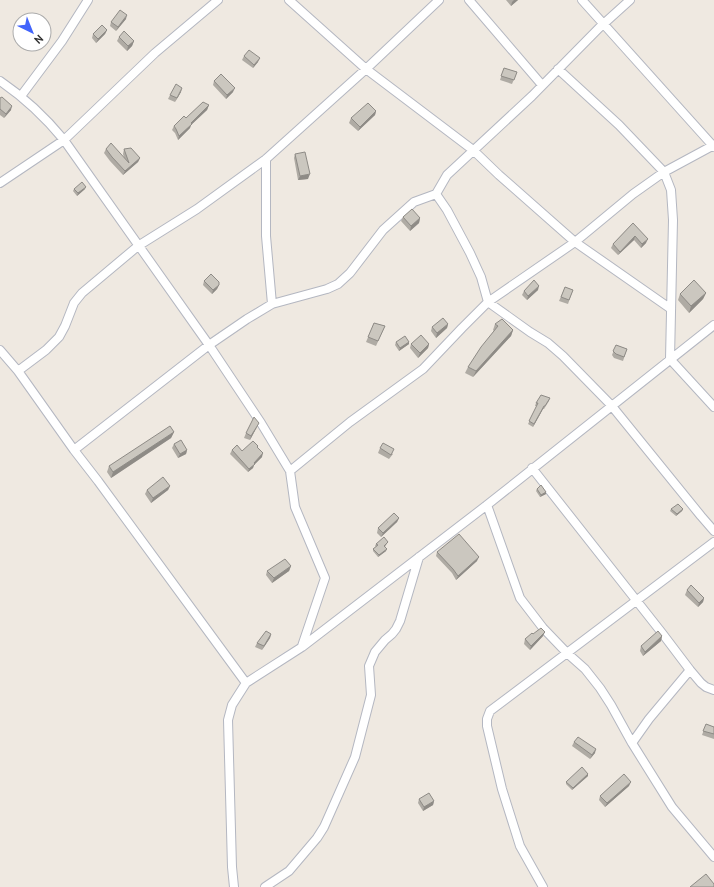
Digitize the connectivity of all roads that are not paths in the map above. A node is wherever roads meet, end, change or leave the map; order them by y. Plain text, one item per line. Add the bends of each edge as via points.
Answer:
1 (88, 0) edge
2 (218, 0) edge
3 (289, 0) edge
4 (439, 0) edge
5 (469, 0) edge
6 (582, 0) edge
7 (630, 0) edge
8 (604, 24) junction
9 (366, 69) junction
10 (558, 69) junction
11 (0, 82) edge
12 (542, 85) junction
13 (21, 96) junction
14 (64, 140) junction
15 (714, 146) edge
16 (473, 150) junction
17 (266, 159) junction
18 (664, 172) junction
19 (0, 183) edge
20 (436, 194) junction
21 (575, 242) junction
22 (138, 246) junction
23 (488, 302) junction
24 (272, 304) junction
25 (671, 309) junction
26 (714, 324) edge
27 (209, 345) junction
28 (0, 350) edge
29 (670, 359) junction
30 (18, 371) junction
31 (611, 405) junction
32 (714, 407) edge
33 (74, 450) junction
34 (532, 468) junction
35 (290, 471) junction
36 (487, 505) junction
37 (714, 531) edge
38 (714, 542) edge
39 (419, 557) junction
40 (636, 600) junction
41 (302, 647) junction
42 (567, 654) junction
43 (690, 670) junction
44 (246, 683) junction
45 (714, 690) edge
46 (632, 743) junction
47 (714, 857) edge
48 (234, 887) edge
49 (265, 887) edge
50 (543, 887) edge

1 - 13 street via 62,41
2 - 14 street via 155,53
3 - 9 street
4 - 9 street
5 - 12 street
6 - 8 street
7 - 8 street
8 - 10 street
8 - 15 street
9 - 16 street
9 - 17 street
10 - 12 street
10 - 18 street via 619,125
11 - 13 street
12 - 16 street
13 - 14 street
14 - 19 street
14 - 22 street
15 - 18 street
16 - 20 street via 447,175
16 - 21 street
17 - 22 street via 197,209
17 - 24 street via 266,236
18 - 21 street
18 - 25 street via 670,190 673,220
20 - 23 street via 470,254 481,277
20 - 24 street via 414,202 383,230 350,273 338,284
21 - 23 street
21 - 25 street
22 - 27 street
22 - 30 street via 82,293 74,302 59,337
23 - 31 street via 564,356
23 - 35 street via 423,369 350,422
24 - 27 street
25 - 29 street
26 - 29 street
27 - 33 street
27 - 35 street
28 - 30 street
29 - 31 street
29 - 32 street
30 - 33 street
31 - 34 street
31 - 37 street
33 - 44 street
34 - 36 street
34 - 40 street
35 - 41 street via 296,507 325,578
36 - 39 street
36 - 42 street via 520,598
38 - 40 street
39 - 41 street
39 - 49 street via 398,625 375,652 369,666 371,695 355,757 324,827 290,871
40 - 42 street
40 - 43 street
41 - 44 street
42 - 46 street via 585,669 600,688
42 - 50 street via 490,711 487,719 502,789 520,846
43 - 45 street via 701,683
43 - 46 street
44 - 48 street via 232,705 228,720
46 - 47 street via 672,807

